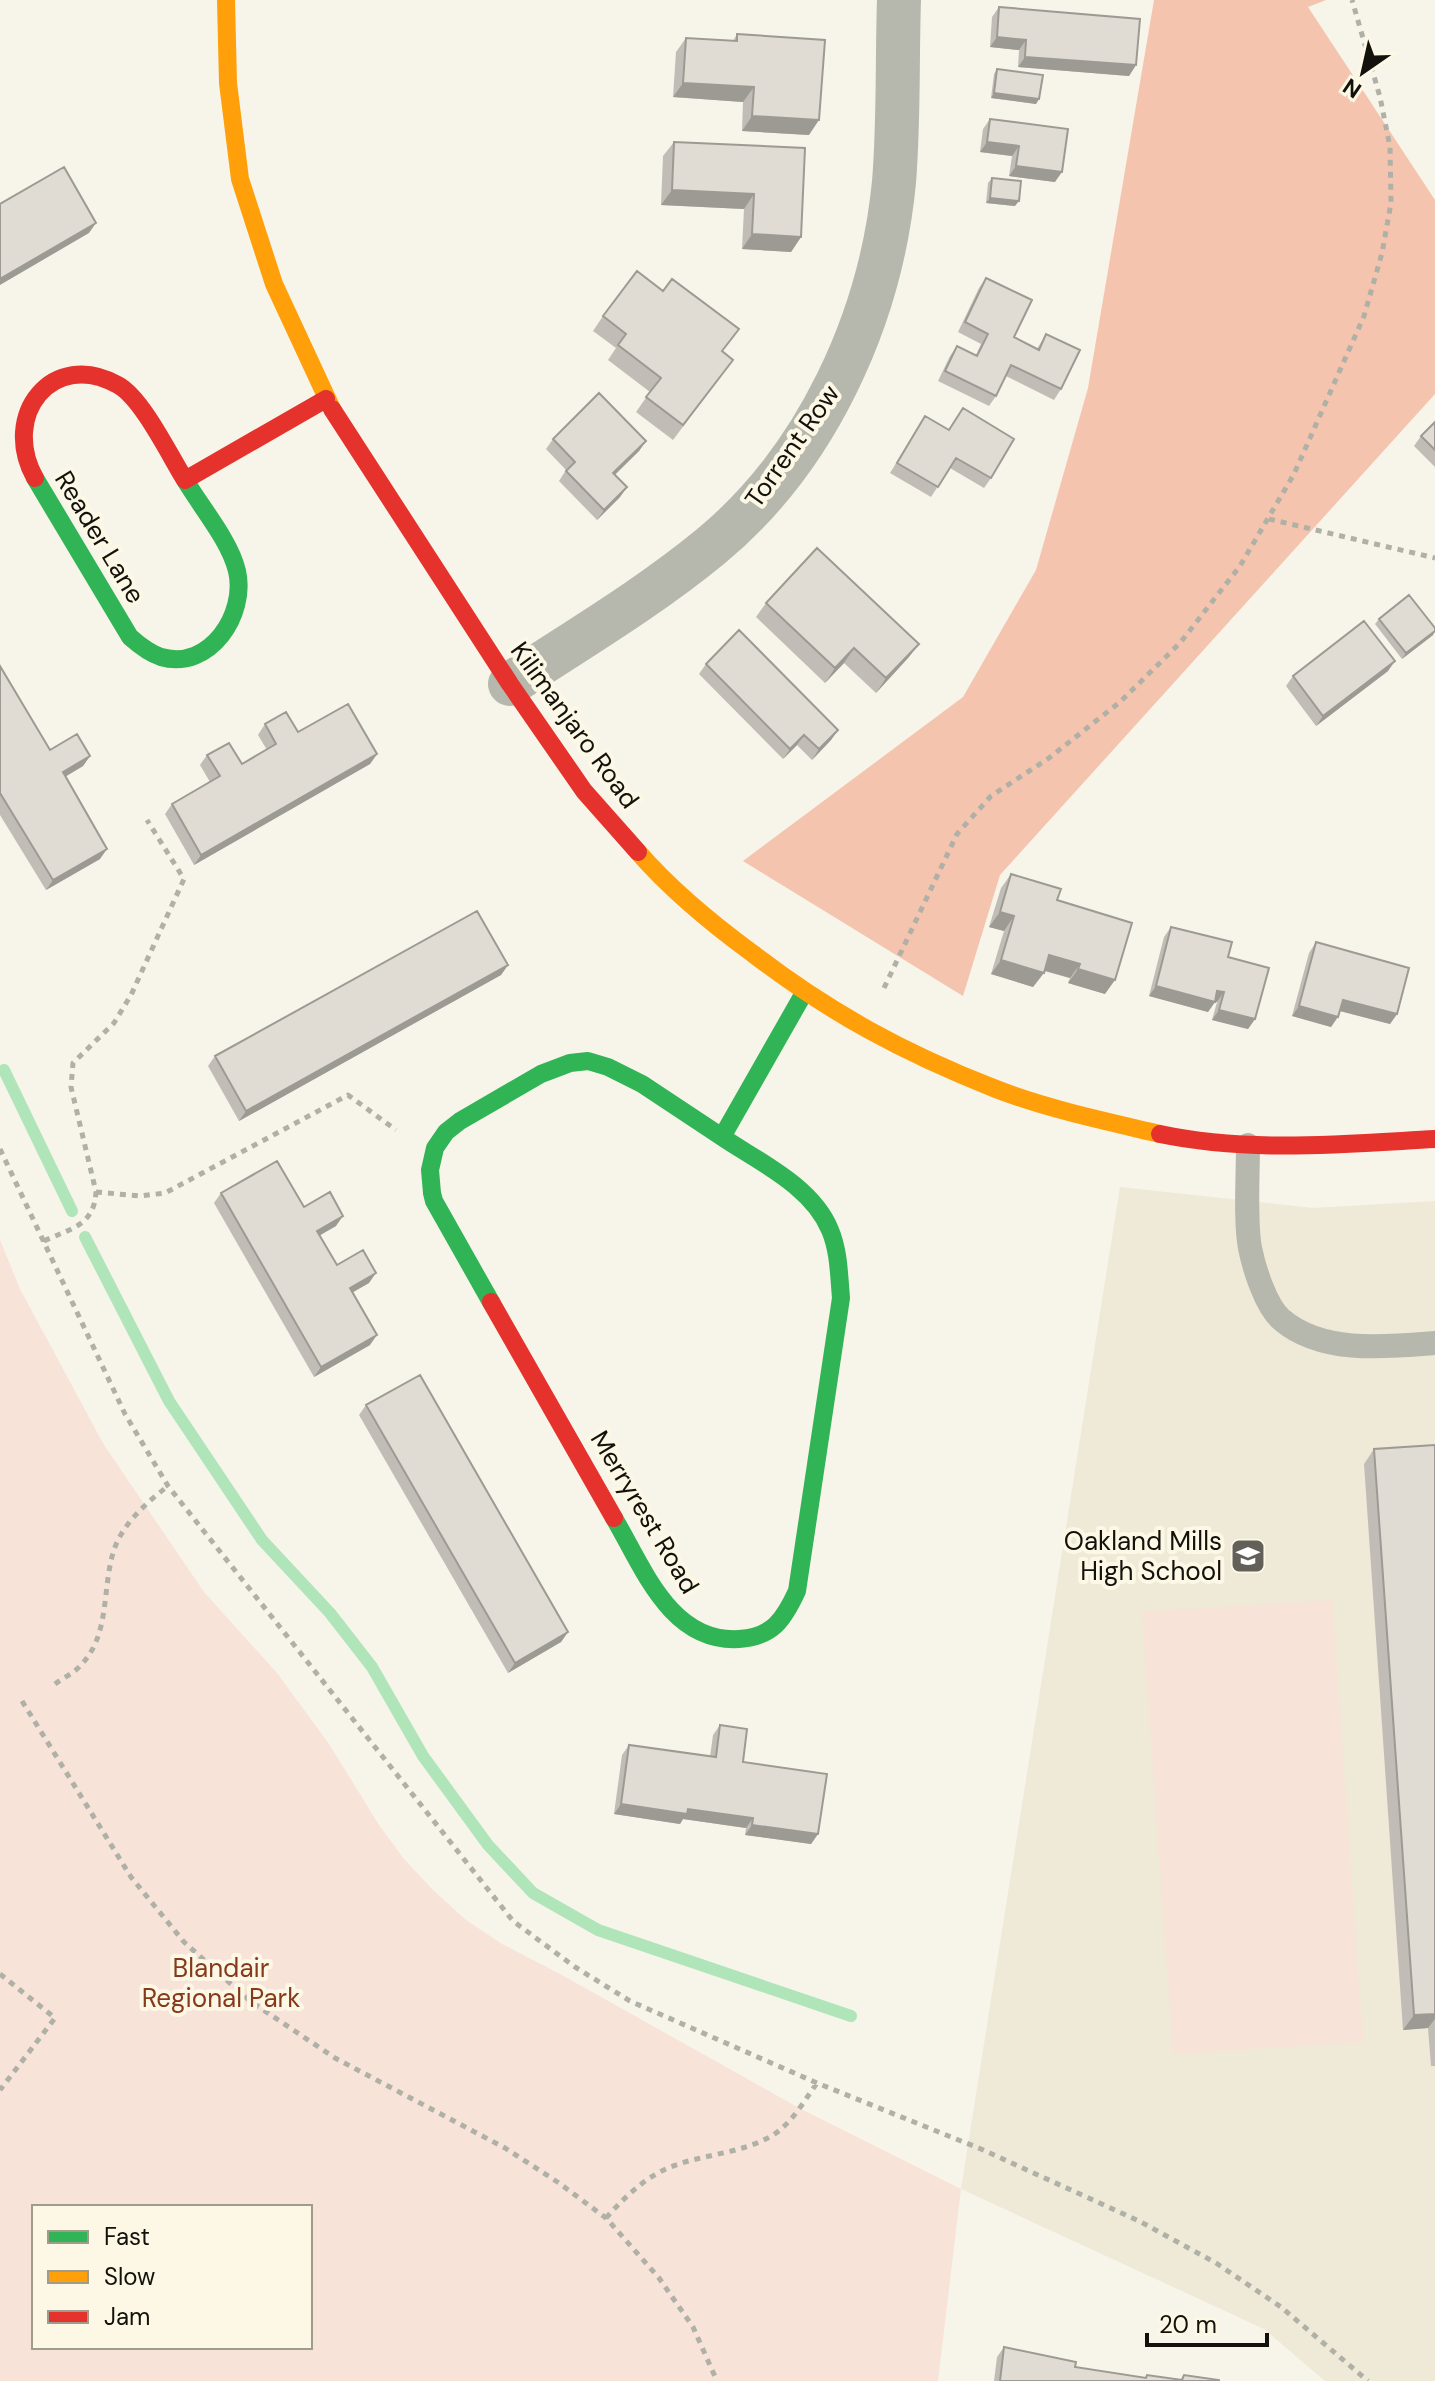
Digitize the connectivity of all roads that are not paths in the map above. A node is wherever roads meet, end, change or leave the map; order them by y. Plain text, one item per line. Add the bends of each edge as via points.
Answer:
1 (226, 0) edge
2 (899, 0) edge
3 (326, 399) junction
4 (185, 480) junction
5 (510, 684) junction
6 (804, 993) junction
7 (722, 1137) junction
8 (1435, 1139) edge
9 (1248, 1145) junction
10 (1435, 1343) edge

1 - 3 street, Kilimanjaro Road via 228,83 240,179 274,284
2 - 5 street, Torrent Row via 894,182 883,246 845,369 820,414 752,507 712,545
3 - 4 street
3 - 5 street, Kilimanjaro Road
4 - 4 street, Reader Lane via 132,394 110,380 84,375 58,380 38,391 27,408 24,460 130,637 167,658 191,656 218,642 233,624 238,599 237,570
5 - 6 street, Kilimanjaro Road via 584,791 660,877
6 - 7 street
6 - 9 street, Kilimanjaro Road via 862,1028 998,1090 1165,1135
7 - 7 street, Merryrest Road via 614,1069 591,1061 569,1063 547,1070 455,1123 439,1139 429,1179 434,1201 655,1589 679,1619 701,1632 735,1640 762,1635 784,1618 797,1591 841,1298 830,1228 812,1200
8 - 9 street, Kilimanjaro Road
9 - 10 lane via 1250,1246 1261,1286 1279,1319 1306,1336 1342,1345

